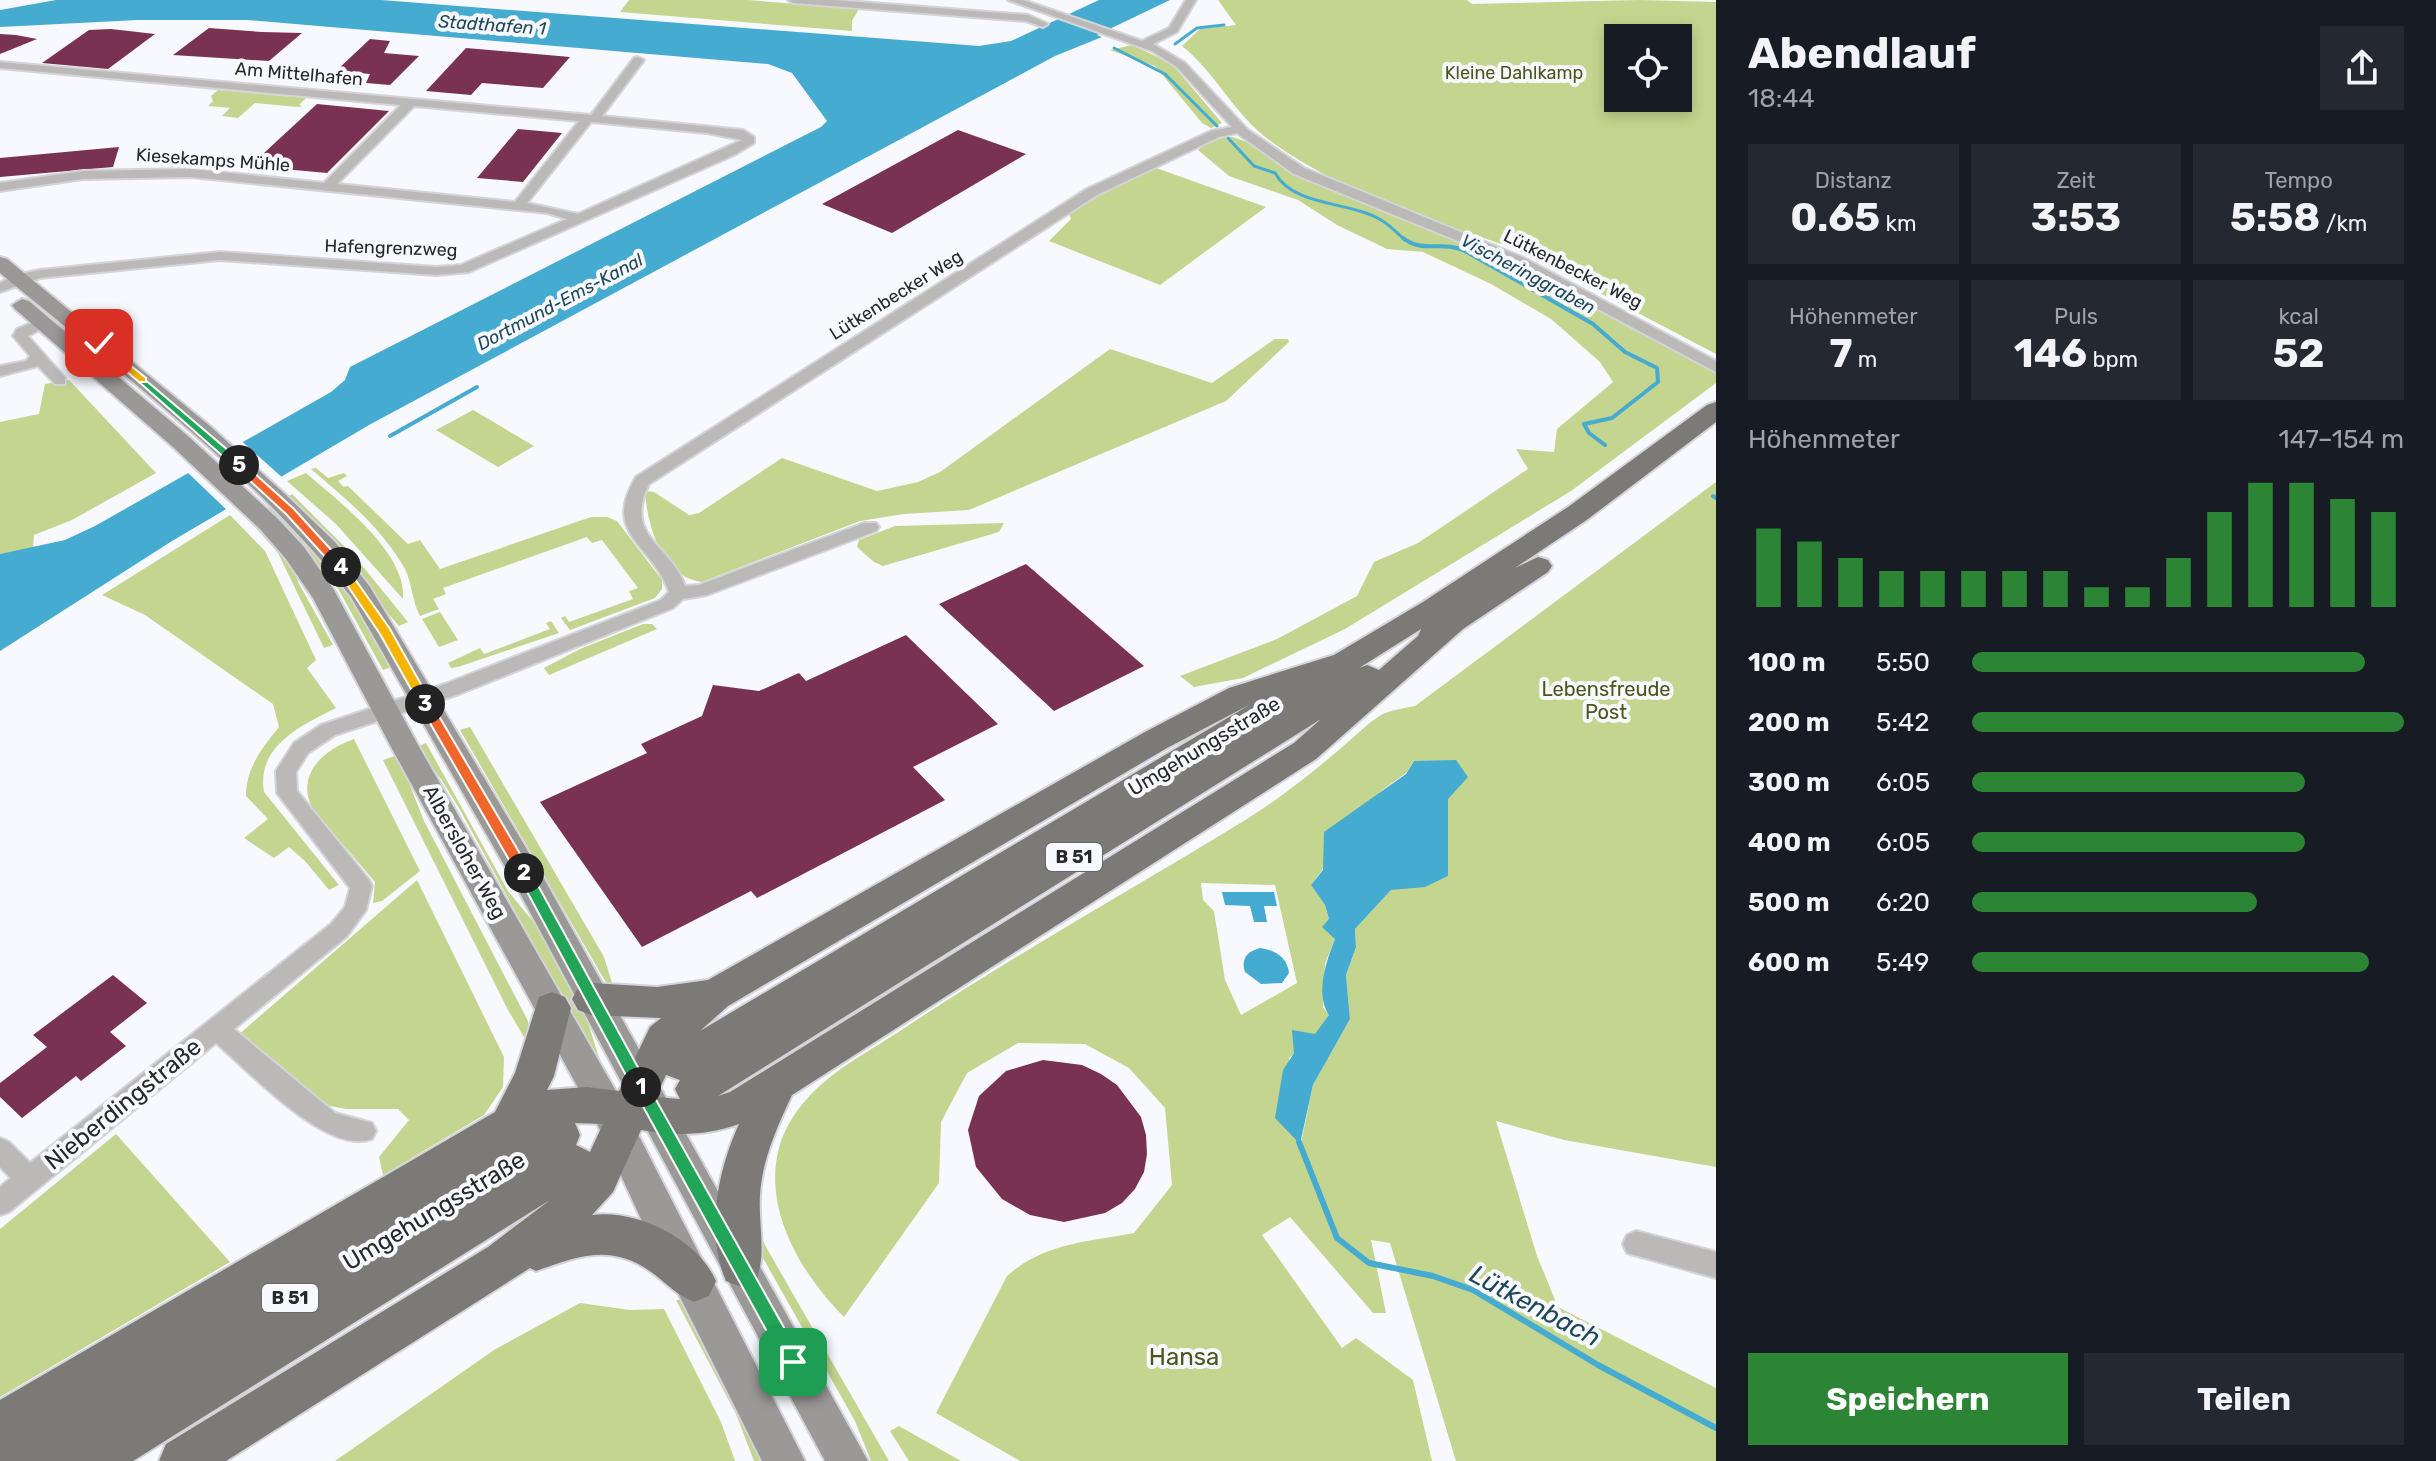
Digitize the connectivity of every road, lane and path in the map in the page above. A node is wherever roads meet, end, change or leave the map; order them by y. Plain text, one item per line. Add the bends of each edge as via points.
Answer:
1 (793, 0) edge
2 (954, 0) edge
3 (1013, 0) edge
4 (1191, 0) edge
5 (960, 13) junction
6 (1043, 24) dead end
7 (1144, 44) junction
8 (638, 60) dead end
9 (0, 65) edge
10 (411, 102) junction
11 (591, 119) junction
12 (1238, 129) junction
13 (750, 136) joint
14 (328, 186) junction
15 (0, 187) edge
16 (518, 206) junction
17 (581, 219) junction
18 (0, 263) edge
19 (16, 282) edge
20 (54, 318) junction
21 (37, 357) junction
22 (1716, 367) edge
23 (0, 371) edge
24 (60, 381) dead end
25 (1716, 410) edge
26 (1716, 438) edge
27 (267, 506) junction
28 (870, 527) dead end
29 (678, 593) junction
30 (1452, 623) junction
31 (1338, 664) junction
32 (423, 699) junction
33 (385, 709) junction
34 (715, 995) junction
35 (591, 999) junction
36 (552, 1008) junction
37 (217, 1029) junction
38 (777, 1085) junction
39 (632, 1111) junction
40 (510, 1123) junction
41 (363, 1131) dead end
42 (0, 1150) edge
43 (29, 1179) junction
44 (0, 1203) edge
45 (1636, 1244) dead end
46 (503, 1262) junction
47 (1716, 1265) edge
48 (741, 1266) junction
49 (694, 1281) junction
50 (0, 1426) edge
51 (20, 1461) edge
52 (90, 1461) edge
53 (183, 1461) edge
54 (784, 1461) edge
55 (847, 1461) edge

1 - 5 street
2 - 5 street
3 - 7 street, Lütkenbecker Weg
4 - 7 street via 1173,30
5 - 6 street
7 - 12 street, Lütkenbecker Weg via 1181,65
8 - 11 street
9 - 10 street, Am Mittelhafen
10 - 11 street, Am Mittelhafen
10 - 14 street
11 - 13 street, Am Mittelhafen
11 - 16 street
12 - 22 street, Lütkenbecker Weg via 1318,180 1517,260
12 - 29 street, Lütkenbecker Weg via 1215,134 1071,205 649,475 634,494 632,527
13 - 17 street, Hafengrenzweg via 730,152
14 - 15 street, Kiesekamps Mühle via 147,172
14 - 16 street, Kiesekamps Mühle
16 - 17 street, Kiesekamps Mühle
17 - 19 street, Hafengrenzweg via 452,271 220,256
18 - 19 main road, Albersloher Weg
19 - 20 main road, Albersloher Weg
20 - 21 street via 20,336
20 - 27 main road, Albersloher Weg
21 - 23 street via 31,365
21 - 24 street
25 - 31 highway, Umgehungsstraße / B 51 via 1578,513 1433,609
26 - 30 highway, Umgehungsstraße / B 51 via 1601,524
27 - 32 main road, Albersloher Weg via 326,548 361,593
27 - 33 main road, Albersloher Weg via 325,596
28 - 29 street, Nieberdingstraße via 701,591
29 - 32 street, Nieberdingstraße via 667,604
30 - 31 highway, Umgehungsstraße / B 51 via 688,1076
30 - 38 highway, B 51 via 1305,751
31 - 34 highway, B 51 via 1240,696 1156,740
32 - 33 street, Nieberdingstraße
32 - 35 main road, Albersloher Weg
33 - 36 main road, Albersloher Weg
33 - 37 street, Nieberdingstraße via 316,737 291,760 284,782 293,802 361,886 360,900 339,930
34 - 35 highway, B 51 via 657,1003
34 - 39 highway, B 51 via 664,1039
35 - 39 main road, Albersloher Weg
36 - 39 main road, Albersloher Weg
36 - 40 highway via 534,1076
37 - 41 street, Nieberdingstraße via 328,1123
37 - 43 street, Nieberdingstraße
38 - 39 highway, B 51 via 715,1116
38 - 48 highway via 739,1176
39 - 40 highway, B 51 via 585,1102 548,1106
39 - 46 highway, B 51 via 582,1199
39 - 48 main road, Albersloher Weg
39 - 49 main road, Albersloher Weg via 654,1207
40 - 50 highway, B 51
42 - 43 street, Nieberdingstraße
43 - 44 street, Nieberdingstraße
45 - 47 street
46 - 49 highway, B 51 via 577,1236 614,1234 654,1245
46 - 53 highway, B 51
48 - 55 main road, Albersloher Weg
49 - 54 main road, Albersloher Weg
51 - 52 highway, Umgehungsstraße / B 51 via 567,1149

